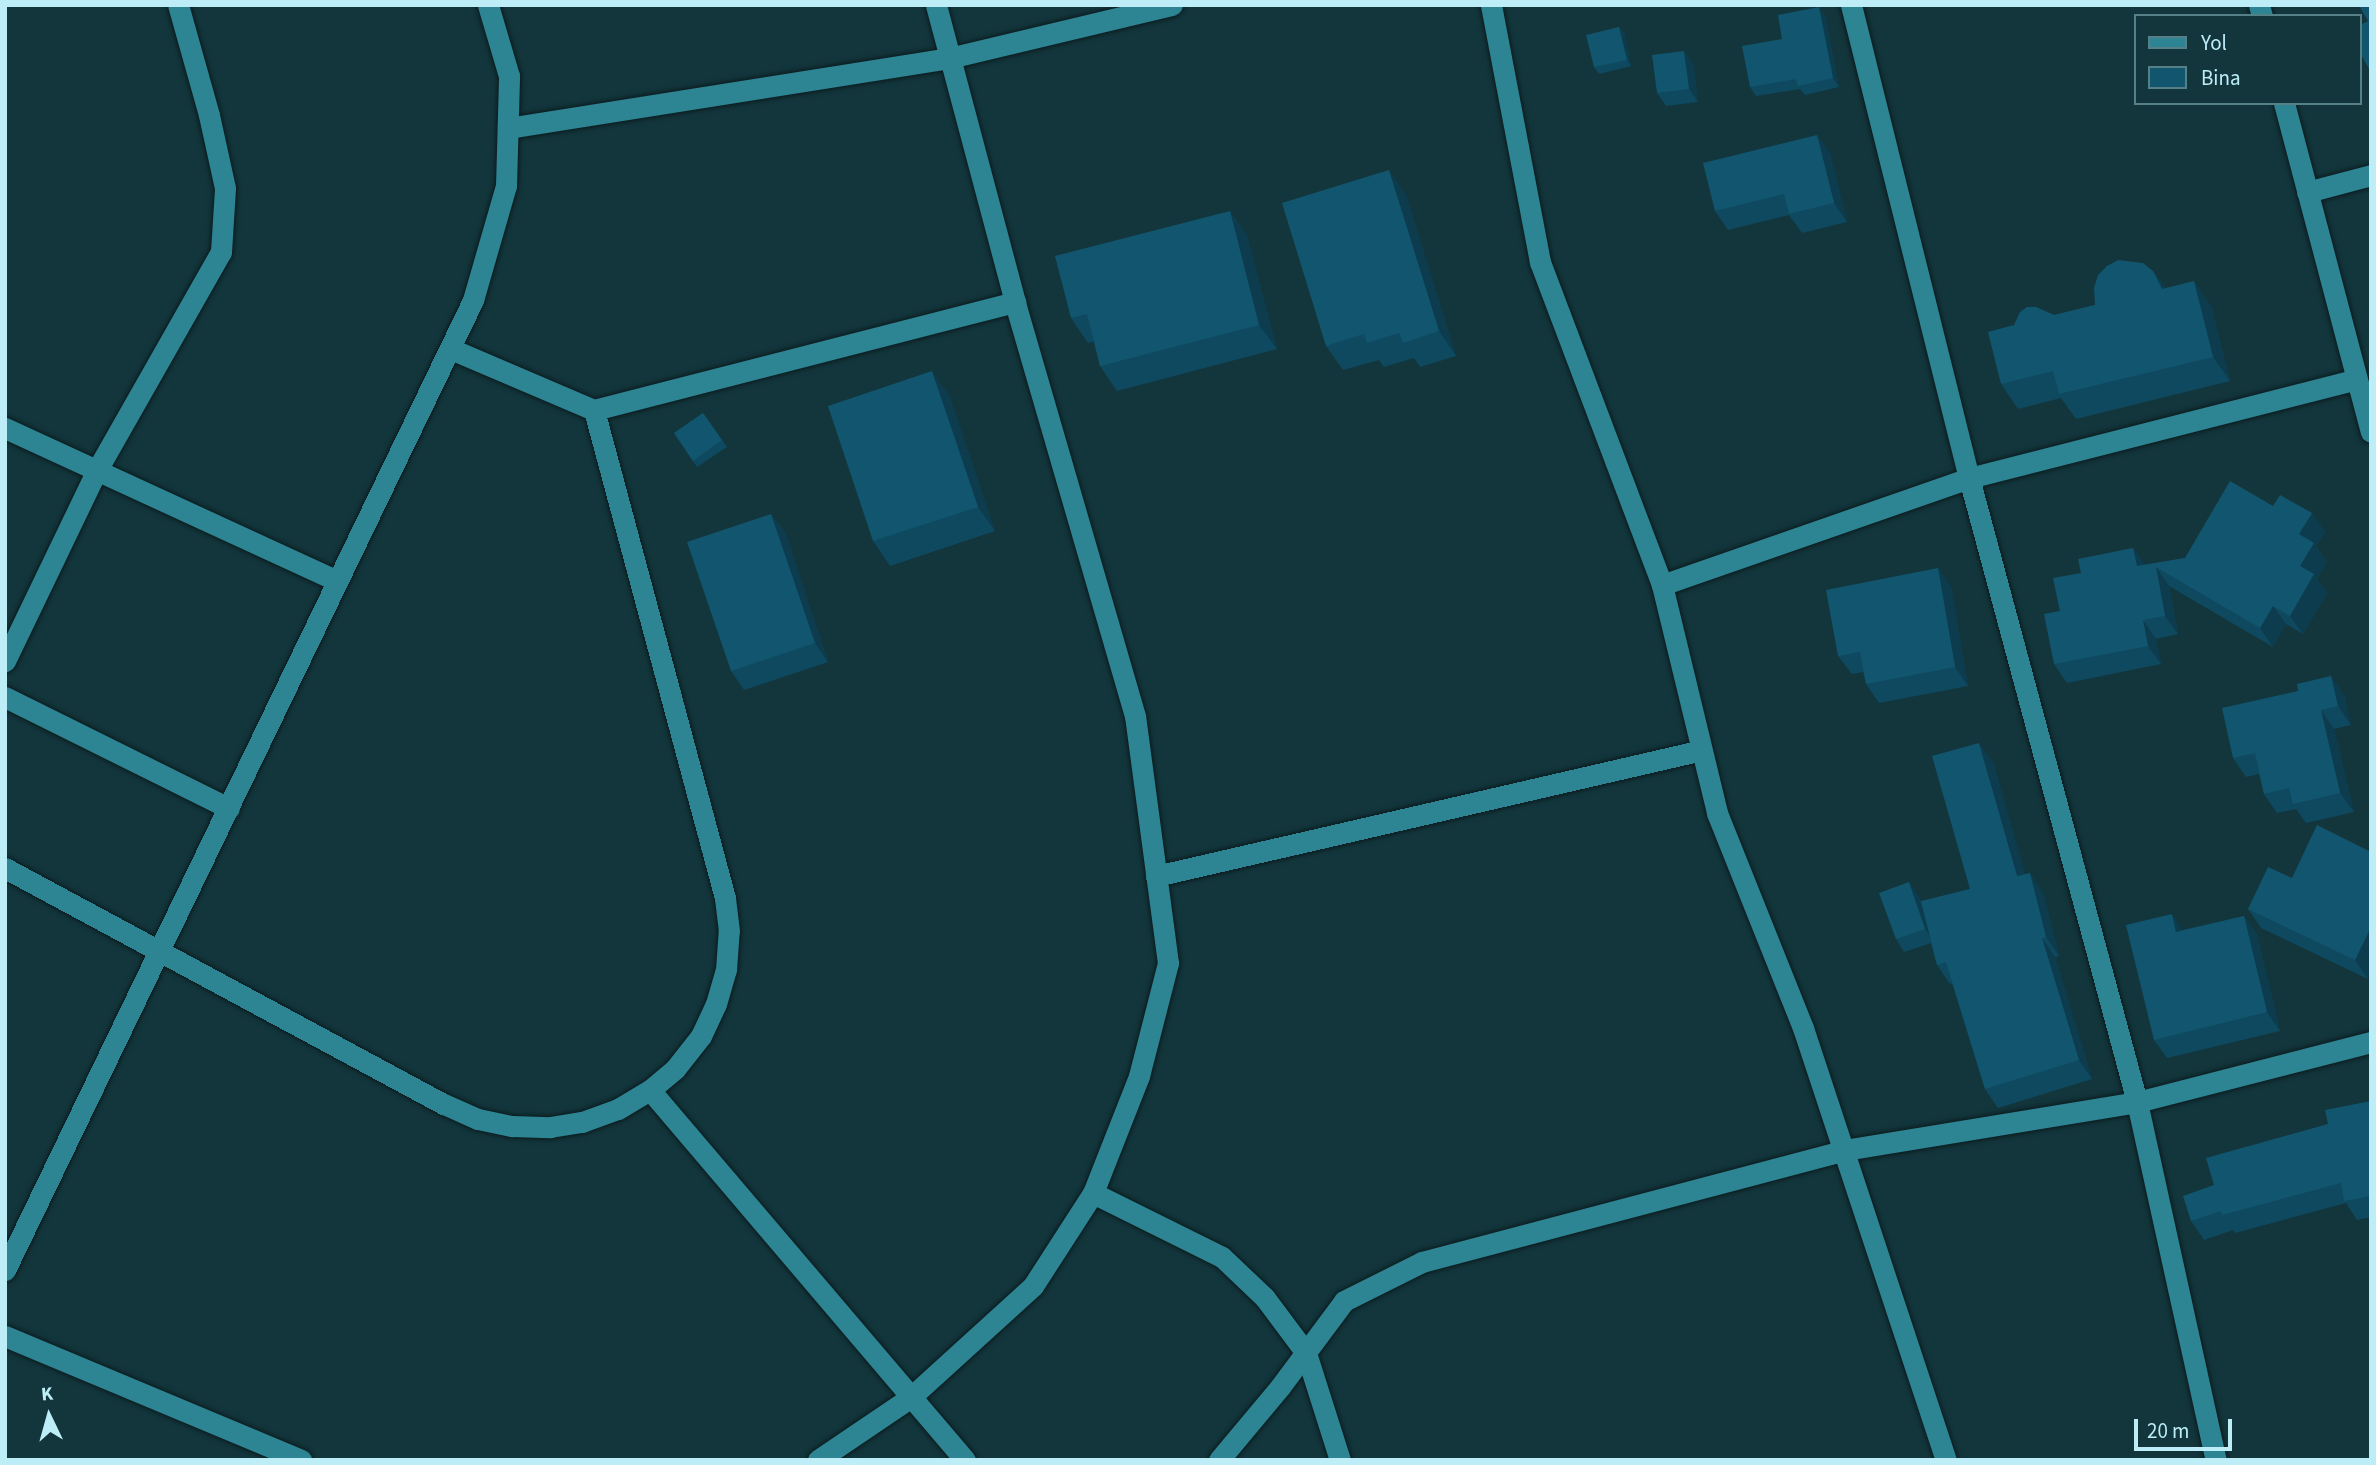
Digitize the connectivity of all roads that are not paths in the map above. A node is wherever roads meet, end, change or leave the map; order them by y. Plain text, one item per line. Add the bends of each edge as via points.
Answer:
1 (178, 5) edge
2 (488, 5) edge
3 (936, 5) edge
4 (1172, 5) edge
5 (1491, 5) edge
6 (1852, 5) edge
7 (949, 58) junction
8 (2285, 105) edge
9 (508, 128) junction
10 (2371, 175) edge
11 (2307, 192) junction
12 (1015, 302) junction
13 (451, 349) junction
14 (2357, 379) junction
15 (593, 410) junction
16 (5, 428) edge
17 (2371, 432) edge
18 (97, 470) junction
19 (1969, 478) junction
20 (338, 581) junction
21 (1662, 584) junction
22 (5, 661) edge
23 (5, 697) edge
24 (1702, 750) junction
25 (229, 808) junction
26 (5, 868) edge
27 (1156, 876) junction
28 (160, 950) junction
29 (2371, 1042) edge
30 (650, 1090) junction
31 (2137, 1102) junction
32 (1845, 1150) junction
33 (1093, 1194) junction
34 (5, 1270) edge
35 (5, 1336) edge
36 (1306, 1353) junction
37 (911, 1396) junction
38 (301, 1460) edge
39 (818, 1460) edge
40 (965, 1460) edge
41 (1219, 1460) edge
42 (1340, 1460) edge
43 (1946, 1460) edge
44 (2216, 1460) edge

1 - 18 street via 225,188 221,252
2 - 9 street via 509,76
3 - 7 street
4 - 7 street
5 - 21 street via 1540,262
6 - 19 street
7 - 9 street
7 - 12 street
8 - 11 street
9 - 13 street via 506,186 474,300
10 - 11 street
11 - 14 street
12 - 15 street
12 - 27 street via 1135,716
13 - 15 street
13 - 20 street
14 - 17 street
14 - 19 street
15 - 30 street via 725,898 729,931 726,970 701,1036
16 - 18 street
18 - 20 street
18 - 22 street
19 - 21 street
19 - 31 street
20 - 25 street
21 - 24 street
23 - 25 street
24 - 27 street
24 - 32 street via 1717,813 1803,1028
25 - 28 street
26 - 28 street
27 - 33 street via 1168,963 1139,1076
28 - 30 street via 478,1119 550,1128 618,1110
28 - 34 street
29 - 31 street
30 - 37 street
31 - 32 street
31 - 44 street
32 - 36 street via 1422,1262 1344,1301
32 - 43 street
33 - 36 street via 1222,1257 1265,1298
33 - 37 street via 1033,1286
35 - 38 street
36 - 41 street
36 - 42 street
37 - 39 street
37 - 40 street

